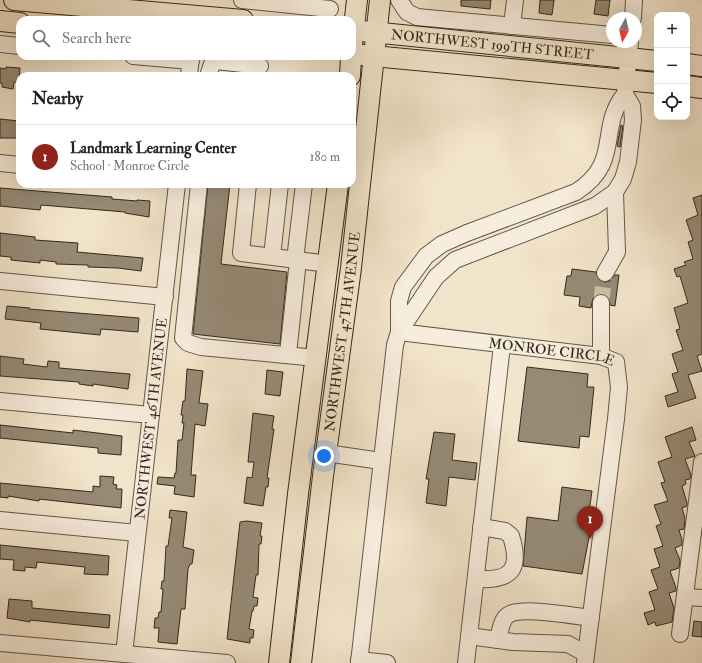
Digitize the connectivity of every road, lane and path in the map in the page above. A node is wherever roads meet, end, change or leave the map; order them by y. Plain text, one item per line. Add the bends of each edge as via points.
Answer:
1 (14, 0) edge
2 (242, 0) edge
3 (358, 0) edge
4 (380, 0) edge
5 (515, 0) edge
6 (634, 0) edge
7 (401, 4) edge
8 (330, 8) dead end
9 (633, 12) edge
10 (197, 16) edge
11 (356, 16) edge
12 (0, 21) edge
13 (16, 23) edge
14 (512, 26) junction
15 (377, 33) junction
16 (606, 34) edge
17 (356, 36) edge
18 (0, 44) edge
19 (16, 46) edge
20 (629, 50) edge
21 (356, 55) edge
22 (375, 57) junction
23 (162, 60) edge
24 (352, 60) edge
25 (654, 60) edge
26 (190, 64) edge
27 (690, 64) edge
28 (260, 66) edge
29 (702, 66) edge
30 (209, 72) edge
31 (350, 72) edge
32 (654, 84) edge
33 (690, 86) edge
34 (626, 87) junction
35 (702, 88) edge
36 (604, 161) junction
37 (0, 163) edge
38 (16, 165) edge
39 (626, 169) junction
40 (177, 188) edge
41 (199, 188) edge
42 (248, 188) edge
43 (280, 188) edge
44 (304, 188) edge
45 (338, 188) edge
46 (615, 192) junction
47 (467, 233) junction
48 (476, 251) junction
49 (272, 256) junction
50 (297, 260) junction
51 (329, 264) junction
52 (605, 273) tunnel mouth
53 (0, 281) edge
54 (165, 297) junction
55 (601, 303) tunnel mouth
56 (399, 332) junction
57 (502, 345) junction
58 (288, 354) junction
59 (601, 356) junction
60 (316, 358) junction
61 (334, 392) junction
62 (0, 401) edge
63 (151, 415) junction
64 (326, 454) junction
65 (381, 461) junction
66 (702, 462) edge
67 (0, 520) edge
68 (481, 527) junction
69 (137, 533) junction
70 (476, 579) junction
71 (686, 596) junction
72 (702, 598) edge
73 (591, 618) junction
74 (680, 634) dead end
75 (469, 636) junction
76 (498, 640) junction
77 (0, 643) edge
78 (124, 654) junction
79 (298, 659) edge
80 (586, 659) edge
81 (359, 662) edge
82 (227, 663) edge
83 (279, 663) edge
84 (387, 663) edge
85 (466, 663) edge

1 - 10 main road
2 - 8 street
3 - 11 main road
4 - 15 main road, NORTHWEST 47TH AVENUE
5 - 14 street
6 - 9 street
7 - 14 street via 417,17
12 - 13 main road
14 - 16 street
15 - 17 main road, NORTHWEST 199TH STREET
15 - 20 main road, NORTHWEST 199TH STREET
15 - 22 main road, NORTHWEST 47TH AVENUE
18 - 19 street
20 - 25 main road, NORTHWEST 199TH STREET
20 - 34 street
21 - 22 main road, NORTHWEST 199TH STREET
22 - 34 main road, NORTHWEST 199TH STREET
22 - 61 main road, NORTHWEST 47TH AVENUE via 352,262
23 - 26 street
24 - 31 main road
27 - 29 main road
28 - 30 street via 216,61
32 - 34 main road, NORTHWEST 199TH STREET
33 - 35 main road
34 - 36 street via 612,118
34 - 39 street via 633,120
36 - 39 street
36 - 47 street via 588,184 576,192
37 - 38 street
39 - 46 street
40 - 54 street, NORTHWEST 46TH AVENUE
41 - 58 street via 183,338 188,343 201,347
42 - 49 street via 241,253
43 - 49 street
44 - 50 street
45 - 51 main road, NORTHWEST 47TH AVENUE
46 - 48 street via 595,206
46 - 52 street via 617,252
47 - 48 street
47 - 56 street via 442,244 426,256 403,287 399,301
48 - 56 street via 455,260 436,277
49 - 50 street
50 - 51 street
50 - 58 street
51 - 60 main road, NORTHWEST 47TH AVENUE
53 - 54 street
54 - 63 street, NORTHWEST 46TH AVENUE
55 - 59 street
56 - 57 street, MONROE CIRCLE
56 - 65 street via 395,344
57 - 59 street, MONROE CIRCLE
57 - 68 street
58 - 60 street
59 - 73 street, MONROE CIRCLE via 616,362 619,387
60 - 61 main road via 328,373
60 - 83 main road, NORTHWEST 47TH AVENUE
61 - 64 main road, NORTHWEST 47TH AVENUE
62 - 63 street
63 - 69 street, NORTHWEST 46TH AVENUE
64 - 65 street
64 - 79 main road, NORTHWEST 47TH AVENUE
65 - 81 street
66 - 71 street
67 - 69 street
68 - 70 street
68 - 70 street via 505,531 511,536 514,556 513,566 508,574 493,580
69 - 78 street, NORTHWEST 46TH AVENUE
70 - 75 street
71 - 72 street
71 - 74 street
73 - 76 street via 520,610 507,615 500,626
73 - 80 street, MONROE CIRCLE
75 - 76 street
75 - 85 street
76 - 80 street via 568,644
77 - 78 street
78 - 82 street
81 - 84 street

